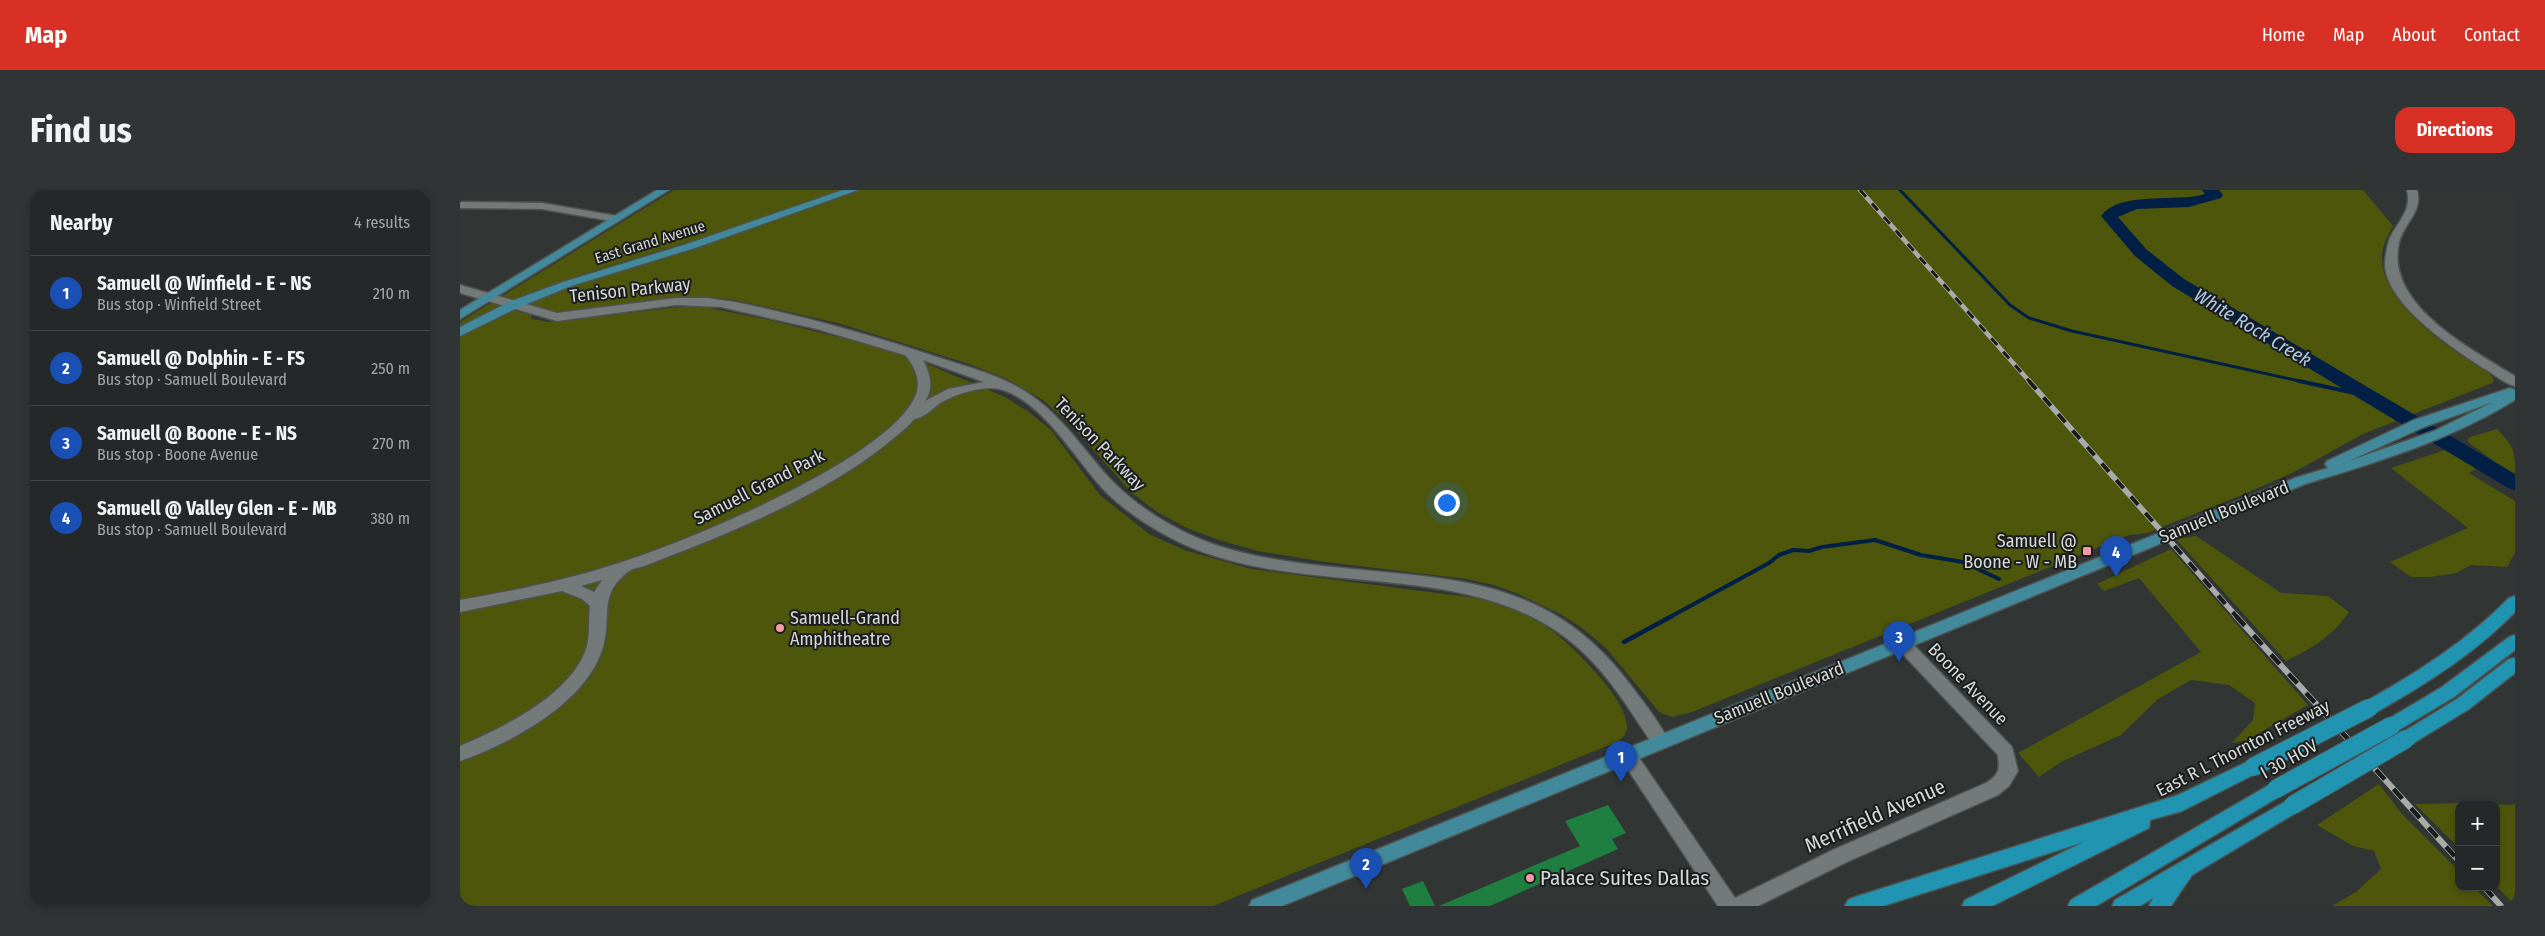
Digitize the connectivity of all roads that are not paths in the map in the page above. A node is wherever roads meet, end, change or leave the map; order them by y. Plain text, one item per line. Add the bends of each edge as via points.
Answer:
1 (664, 190) edge
2 (853, 190) edge
3 (2412, 190) edge
4 (460, 204) edge
5 (617, 218) junction
6 (460, 289) edge
7 (488, 297) junction
8 (513, 305) junction
9 (460, 314) edge
10 (460, 332) edge
11 (909, 351) junction
12 (2515, 382) edge
13 (1005, 386) junction
14 (2515, 393) edge
15 (899, 427) junction
16 (2300, 481) junction
17 (628, 566) junction
18 (563, 585) junction
19 (2515, 602) edge
20 (597, 604) junction
21 (460, 606) edge
22 (2515, 641) edge
23 (1902, 643) junction
24 (2515, 664) edge
25 (1660, 741) junction
26 (2006, 752) joint
27 (460, 754) edge
28 (1627, 754) junction
29 (2185, 801) junction
30 (2187, 868) junction
31 (1259, 906) edge
32 (1729, 906) edge
33 (1738, 906) edge
34 (1855, 906) edge
35 (1972, 906) edge
36 (2078, 906) edge
37 (2122, 906) edge
38 (2159, 906) edge

1 - 5 main road, East Grand Avenue
2 - 8 main road, East Grand Avenue via 691,246 576,280
3 - 12 street via 2414,209 2391,250 2393,274 2408,300 2434,327
4 - 5 street via 542,206
5 - 7 main road, East Grand Avenue
6 - 7 street, Tenison Parkway
7 - 8 street, Tenison Parkway
7 - 9 main road, East Grand Avenue
8 - 10 main road, East Grand Avenue
8 - 11 street, Tenison Parkway via 556,317 668,303 706,302 768,313
11 - 13 street, Tenison Parkway
11 - 15 street, Samuell Grand Park via 921,367 924,384 918,404
13 - 15 street, Samuell Grand Park via 977,386 950,391
13 - 25 street, Tenison Parkway via 1051,418 1118,494 1160,524 1199,545 1236,557 1286,567 1469,588 1499,595 1549,617 1571,632 1613,673
14 - 16 main road, Samuell Boulevard via 2453,409 2374,441
14 - 16 main road, Samuell Boulevard via 2497,407 2469,420 2390,452
15 - 17 street, Samuell Grand Park via 857,457 778,504 717,532
16 - 23 main road, Samuell Boulevard
17 - 18 street, Samuell Grand Park
17 - 20 street, Samuell Grand Park via 612,578
18 - 20 street via 588,595
18 - 21 street, Samuell Grand Park
19 - 29 highway, East R L Thornton Freeway, bridge via 2497,622 2428,676
20 - 27 street, Samuell Grand Park via 596,640 581,674 543,710
22 - 36 highway, I 30 HOV, bridge via 2448,692
23 - 25 main road, Samuell Boulevard
23 - 26 street, Boone Avenue
24 - 30 highway, bridge via 2463,704
25 - 28 main road, Samuell Boulevard
26 - 33 street, Merrifield Avenue via 2009,771 2003,781 1992,789 1842,855
28 - 31 main road, Samuell Boulevard
28 - 32 street
29 - 34 highway
29 - 35 highway, East R L Thornton Freeway
30 - 37 highway
30 - 38 highway

